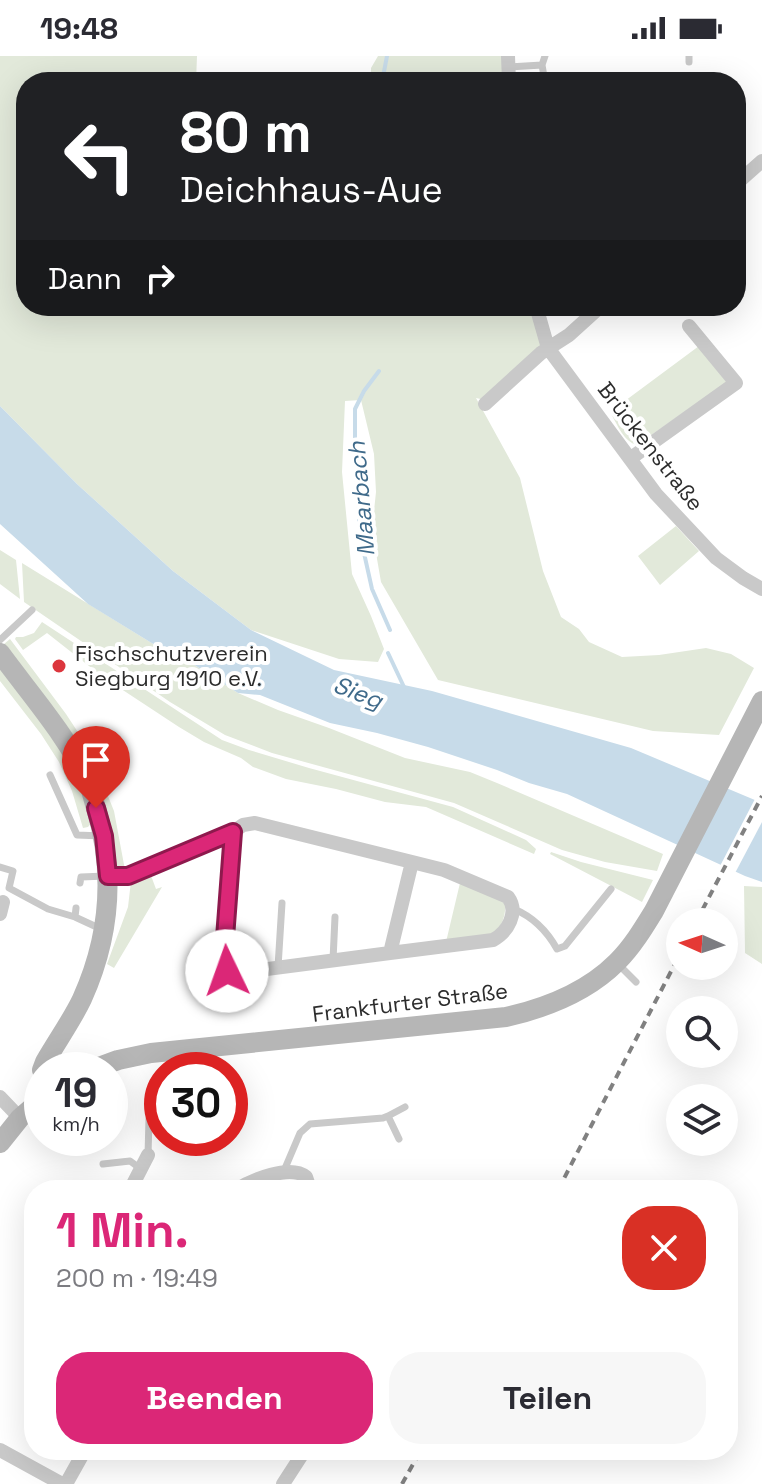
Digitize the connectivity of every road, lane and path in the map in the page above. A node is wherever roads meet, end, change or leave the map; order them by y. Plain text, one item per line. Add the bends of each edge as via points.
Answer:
1 (543, 60) edge
2 (509, 68) edge
3 (762, 161) edge
4 (746, 175) edge
5 (539, 316) edge
6 (590, 316) edge
7 (689, 326) dead end
8 (548, 348) junction
9 (485, 404) dead end
10 (631, 458) junction
11 (762, 589) edge
12 (32, 610) dead end
13 (0, 640) edge
14 (0, 653) edge
15 (762, 701) edge
16 (50, 775) dead end
17 (233, 832) junction
18 (104, 836) junction
19 (412, 862) junction
20 (0, 867) edge
21 (108, 876) junction
22 (80, 883) dead end
23 (611, 889) dead end
24 (282, 903) dead end
25 (514, 909) junction
26 (335, 917) dead end
27 (103, 930) junction
28 (390, 953) junction
29 (333, 960) junction
30 (617, 963) junction
31 (278, 967) junction
32 (636, 982) dead end
33 (51, 1052) edge
34 (128, 1058) edge
35 (0, 1097) edge
36 (405, 1107) dead end
37 (24, 1115) edge
38 (388, 1116) junction
39 (20, 1118) junction
40 (399, 1139) dead end
41 (0, 1143) edge
42 (146, 1156) edge
43 (145, 1162) junction
44 (103, 1164) dead end
45 (283, 1173) junction
46 (135, 1180) edge
47 (259, 1180) edge
48 (308, 1180) edge
49 (0, 1450) edge
50 (79, 1460) edge
51 (299, 1460) edge
52 (64, 1484) edge
53 (283, 1484) edge

1 - 2 lane
3 - 4 street
5 - 8 street, Brückenstraße
6 - 8 street
7 - 10 street via 736,383
8 - 9 street
8 - 10 street, Brückenstraße
10 - 11 street, Brückenstraße via 656,494 716,558
12 - 13 lane
14 - 18 main road via 63,737 88,781
15 - 30 main road, Frankfurter Straße via 654,911
16 - 18 lane via 77,835
17 - 19 street via 255,823
17 - 21 street via 128,876
17 - 31 street via 223,964 237,973
18 - 21 main road
19 - 25 street via 508,897
19 - 28 street
20 - 27 lane via 13,871 9,888 48,909 75,913
21 - 22 lane via 81,877
21 - 27 main road
23 - 25 lane via 557,949 547,932
24 - 31 lane
25 - 28 street via 499,938
26 - 29 lane
27 - 33 main road via 81,1001
28 - 29 street
29 - 31 street
30 - 32 lane
30 - 34 main road, Frankfurter Straße via 561,1001 506,1017
35 - 39 street
36 - 38 lane
37 - 39 main road
38 - 40 lane
38 - 45 lane via 310,1124 300,1133
39 - 41 main road
42 - 43 lane
43 - 44 lane
43 - 46 street
45 - 47 street
45 - 48 street via 299,1172
49 - 52 street
50 - 52 street
51 - 53 street

